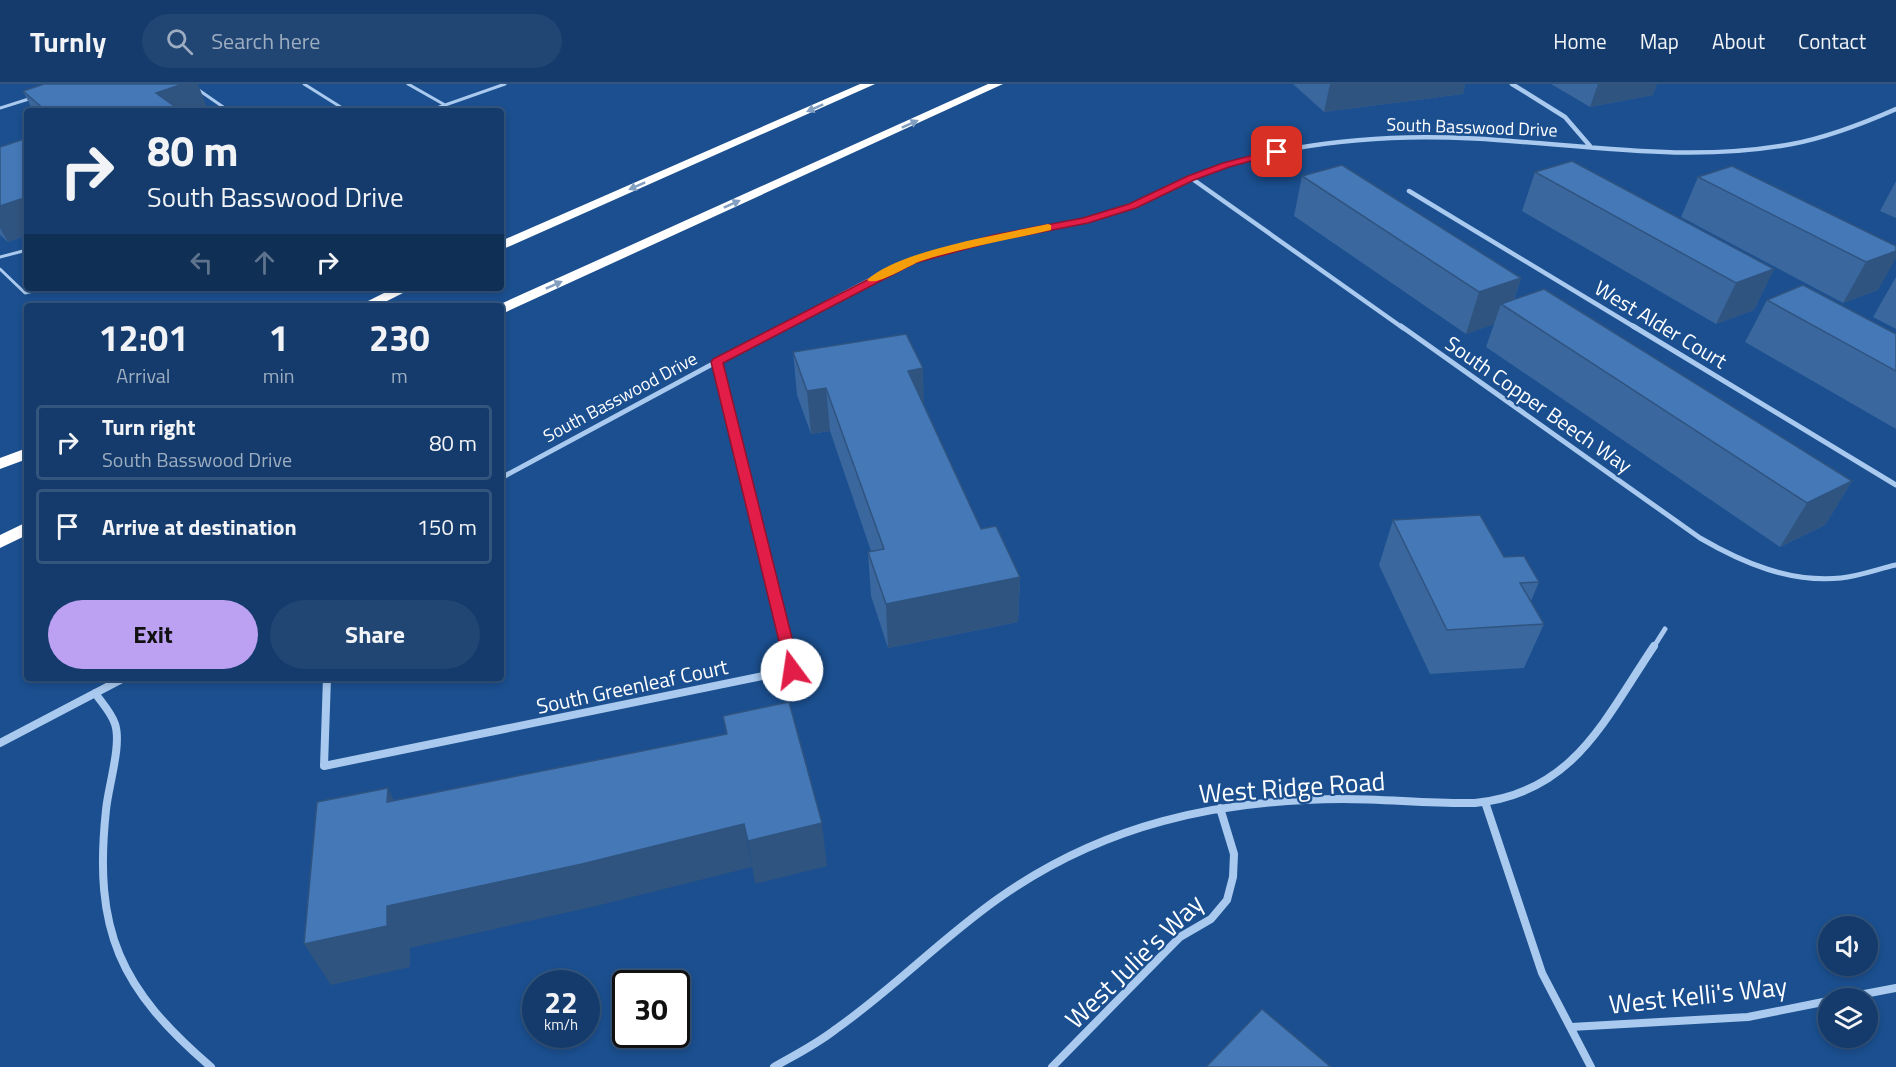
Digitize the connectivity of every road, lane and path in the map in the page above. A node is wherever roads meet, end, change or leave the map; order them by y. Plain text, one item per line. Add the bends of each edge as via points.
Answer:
1 (190, 84) edge
2 (304, 84) edge
3 (408, 84) edge
4 (505, 84) edge
5 (869, 84) edge
6 (998, 84) edge
7 (1512, 84) edge
8 (33, 98) edge
9 (445, 105) junction
10 (0, 108) edge
11 (225, 108) edge
12 (342, 108) edge
13 (436, 108) edge
14 (1896, 110) edge
15 (1591, 146) junction
16 (1191, 178) junction
17 (1408, 191) dead end
18 (504, 245) edge
19 (24, 251) edge
20 (0, 257) edge
21 (0, 268) edge
22 (33, 291) edge
23 (399, 291) edge
24 (372, 303) edge
25 (504, 308) edge
26 (717, 362) junction
27 (24, 454) edge
28 (0, 464) edge
29 (504, 476) edge
30 (1896, 485) edge
31 (24, 527) edge
32 (24, 528) edge
33 (0, 536) edge
34 (0, 542) edge
35 (1896, 565) edge
36 (1665, 629) dead end
37 (118, 681) edge
38 (327, 681) edge
39 (95, 693) junction
40 (0, 743) edge
41 (1485, 802) junction
42 (1220, 808) junction
43 (1896, 988) edge
44 (1878, 991) edge
45 (1818, 1003) edge
46 (1571, 1027) junction
47 (211, 1067) edge
48 (774, 1067) edge
49 (1052, 1067) edge
50 (1591, 1067) edge

1 - 11 lane
2 - 12 lane
3 - 9 lane
4 - 9 lane
5 -> 18 highway
25 -> 6 highway
7 - 15 street via 1564,117
8 - 10 lane
9 - 13 lane
14 - 15 street, South Basswood Drive via 1837,136 1764,148 1662,150
15 - 16 street, South Basswood Drive via 1387,138 1277,152
16 - 26 street, South Basswood Drive via 1132,206 1085,220 994,238 911,261
16 - 35 street, South Copper Beech Way via 1730,556 1817,579 1843,578
17 - 30 street, West Alder Court
19 - 20 lane
21 - 22 lane via 25,293
23 - 24 highway
26 - 29 street, South Basswood Drive
26 - 38 street, South Greenleaf Court via 792,670 324,766
27 - 28 highway
31 - 33 highway
32 - 34 highway
36 - 41 street, West Ridge Road via 1570,765 1538,786 1512,797
37 - 39 street
39 - 40 street
39 - 47 street via 116,726 101,872 106,925 123,969 146,1006 174,1038
41 - 42 street, West Ridge Road via 1343,799
41 - 46 street via 1542,973
42 - 48 street, West Ridge Road via 1148,824 1056,861 1006,891 836,1029
42 - 49 street, West Julie's Way via 1234,854 1227,900 1211,919 1180,937
43 - 44 street
45 - 46 street, West Kelli's Way via 1715,1020
46 - 50 street

